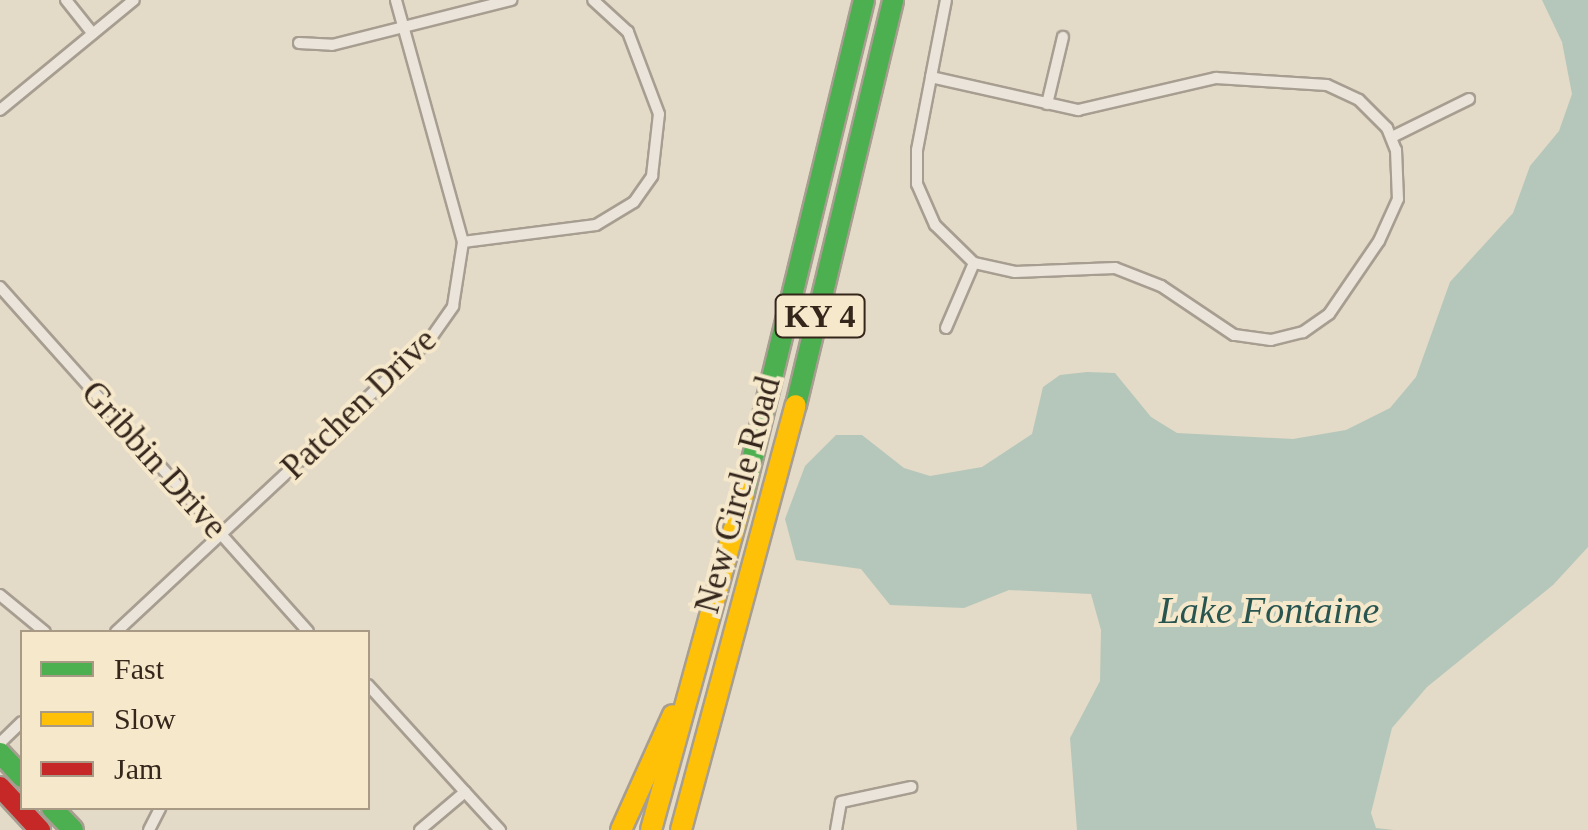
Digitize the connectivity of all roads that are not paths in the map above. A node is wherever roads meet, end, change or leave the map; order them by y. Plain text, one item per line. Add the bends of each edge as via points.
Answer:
1 (66, 0) edge
2 (134, 0) edge
3 (396, 0) edge
4 (512, 0) edge
5 (593, 0) edge
6 (864, 0) edge
7 (894, 0) edge
8 (946, 0) edge
9 (403, 28) junction
10 (92, 34) junction
11 (1063, 38) dead end
12 (299, 43) dead end
13 (931, 77) junction
14 (1469, 99) dead end
15 (1047, 104) junction
16 (0, 110) edge
17 (1392, 137) junction
18 (463, 242) junction
19 (974, 263) junction
20 (0, 287) edge
21 (946, 328) dead end
22 (220, 535) junction
23 (0, 595) edge
24 (713, 606) junction
25 (43, 630) edge
26 (118, 630) edge
27 (306, 630) edge
28 (735, 630) junction
29 (370, 686) edge
30 (20, 724) edge
31 (0, 743) edge
32 (0, 753) edge
33 (20, 774) edge
34 (0, 787) edge
35 (912, 787) dead end
36 (465, 792) junction
37 (20, 808) edge
38 (21, 810) edge
39 (54, 810) edge
40 (40, 830) edge
41 (73, 830) edge
42 (420, 830) edge
43 (500, 830) edge
44 (621, 830) edge
45 (651, 830) edge
46 (681, 830) edge
47 (692, 830) edge
48 (836, 830) edge

1 - 10 street
2 - 10 street
3 - 9 street, Patchen Drive
4 - 9 street
5 - 18 street via 628,32 659,114 652,176 634,202 596,225
6 - 24 highway, New Circle Road / KY 4 via 815,223
7 - 28 highway, New Circle Road / KY 4 via 856,177
8 - 13 street
9 - 12 street via 332,45
9 - 18 street, Patchen Drive
10 - 16 street
11 - 15 street
13 - 15 street
13 - 19 street via 917,184 934,225
14 - 17 street
15 - 17 street via 1091,109 1216,78 1268,77 1344,91
17 - 19 street via 1400,174 1390,220 1329,314 1288,337 1234,335 1162,286 1115,268 1016,272
18 - 22 street, Patchen Drive via 458,293 440,328
19 - 21 street
20 - 22 street, Gribbin Drive
22 - 26 street, Patchen Drive
22 - 27 street, Gribbin Drive
23 - 25 street
24 - 44 highway
24 - 45 highway, New Circle Road / KY 4
28 - 46 highway, New Circle Road / KY 4
28 - 47 highway
29 - 36 street
30 - 31 street
32 - 33 highway
34 - 37 highway
35 - 48 street via 842,802
36 - 42 street
36 - 43 street
38 - 40 highway
39 - 41 highway

